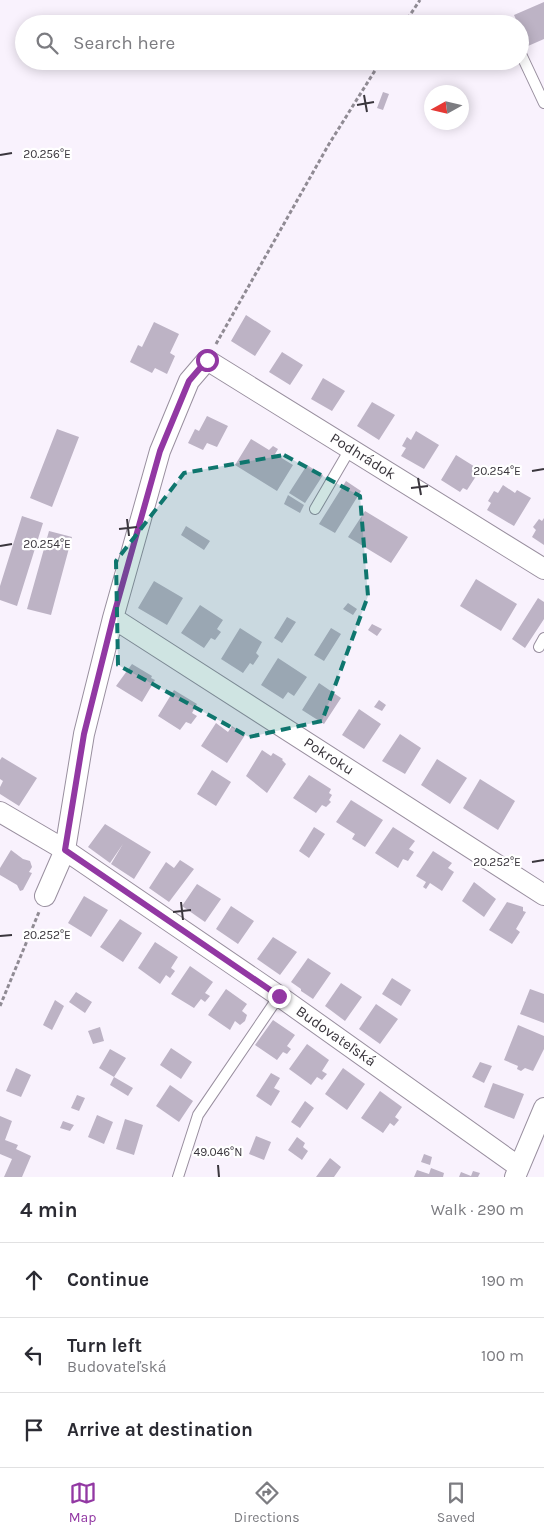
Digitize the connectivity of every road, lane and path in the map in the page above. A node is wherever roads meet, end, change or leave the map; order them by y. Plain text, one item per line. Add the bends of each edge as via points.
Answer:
1 (420, 0) edge
2 (410, 15) edge
3 (375, 70) edge
4 (528, 70) edge
5 (544, 103) edge
6 (207, 360) junction
7 (350, 449) junction
8 (315, 509) dead end
9 (544, 569) edge
10 (113, 618) junction
11 (0, 812) edge
12 (65, 850) junction
13 (544, 895) edge
14 (45, 896) joint
15 (279, 996) junction
16 (0, 1006) edge
17 (544, 1108) edge
18 (539, 1135) edge
19 (517, 1172) edge
20 (178, 1177) edge

1 - 2 path
3 - 6 path
4 - 5 lane
6 - 7 street, Podhrádok
6 - 10 street via 189,381 160,451
7 - 8 lane
7 - 9 street, Podhrádok
10 - 12 street via 84,734
10 - 13 street, Pokroku
11 - 12 street, Budovateľská
12 - 14 street
12 - 15 street, Budovateľská
14 - 16 path
15 - 19 street, Budovateľská
15 - 20 lane via 198,1115
17 - 18 street
18 - 19 street

